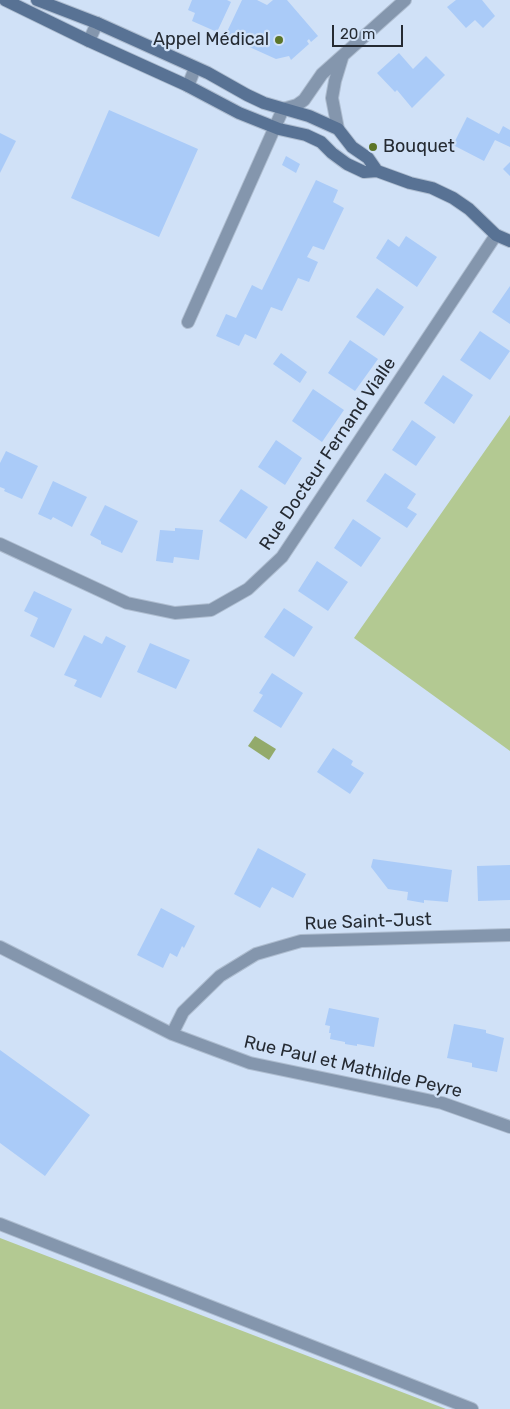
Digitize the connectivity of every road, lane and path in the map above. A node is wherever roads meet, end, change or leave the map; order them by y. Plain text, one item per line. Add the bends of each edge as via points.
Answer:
1 (5, 0) edge
2 (37, 0) edge
3 (405, 0) edge
4 (96, 23) junction
5 (89, 41) junction
6 (342, 58) junction
7 (195, 68) junction
8 (188, 86) junction
9 (283, 109) junction
10 (275, 127) junction
11 (338, 129) junction
12 (377, 171) junction
13 (496, 235) junction
14 (510, 241) edge
15 (188, 322) dead end
16 (0, 544) edge
17 (510, 935) edge
18 (0, 947) edge
19 (172, 1034) junction
20 (510, 1127) edge
21 (0, 1224) edge
22 (472, 1409) edge

1 - 5 main road
2 - 4 main road
3 - 6 street
4 - 5 street
4 - 7 main road
5 - 8 main road
6 - 9 street via 322,74 304,100
6 - 11 street via 332,98
7 - 8 street
7 - 9 main road via 247,95
8 - 10 main road via 239,113
9 - 10 street
9 - 11 main road
10 - 12 main road via 321,142 347,164 364,172
10 - 15 street
11 - 12 main road
12 - 13 main road via 453,198
13 - 14 main road
13 - 16 street, Rue Docteur Fernand Vialle via 282,557 248,589 211,610 175,612 127,603
17 - 19 street, Rue Saint-Just via 301,941 256,954 220,976 183,1012
18 - 19 street, Rue Paul et Mathilde Peyre
19 - 20 street, Rue Paul et Mathilde Peyre via 250,1064 442,1103
21 - 22 street

